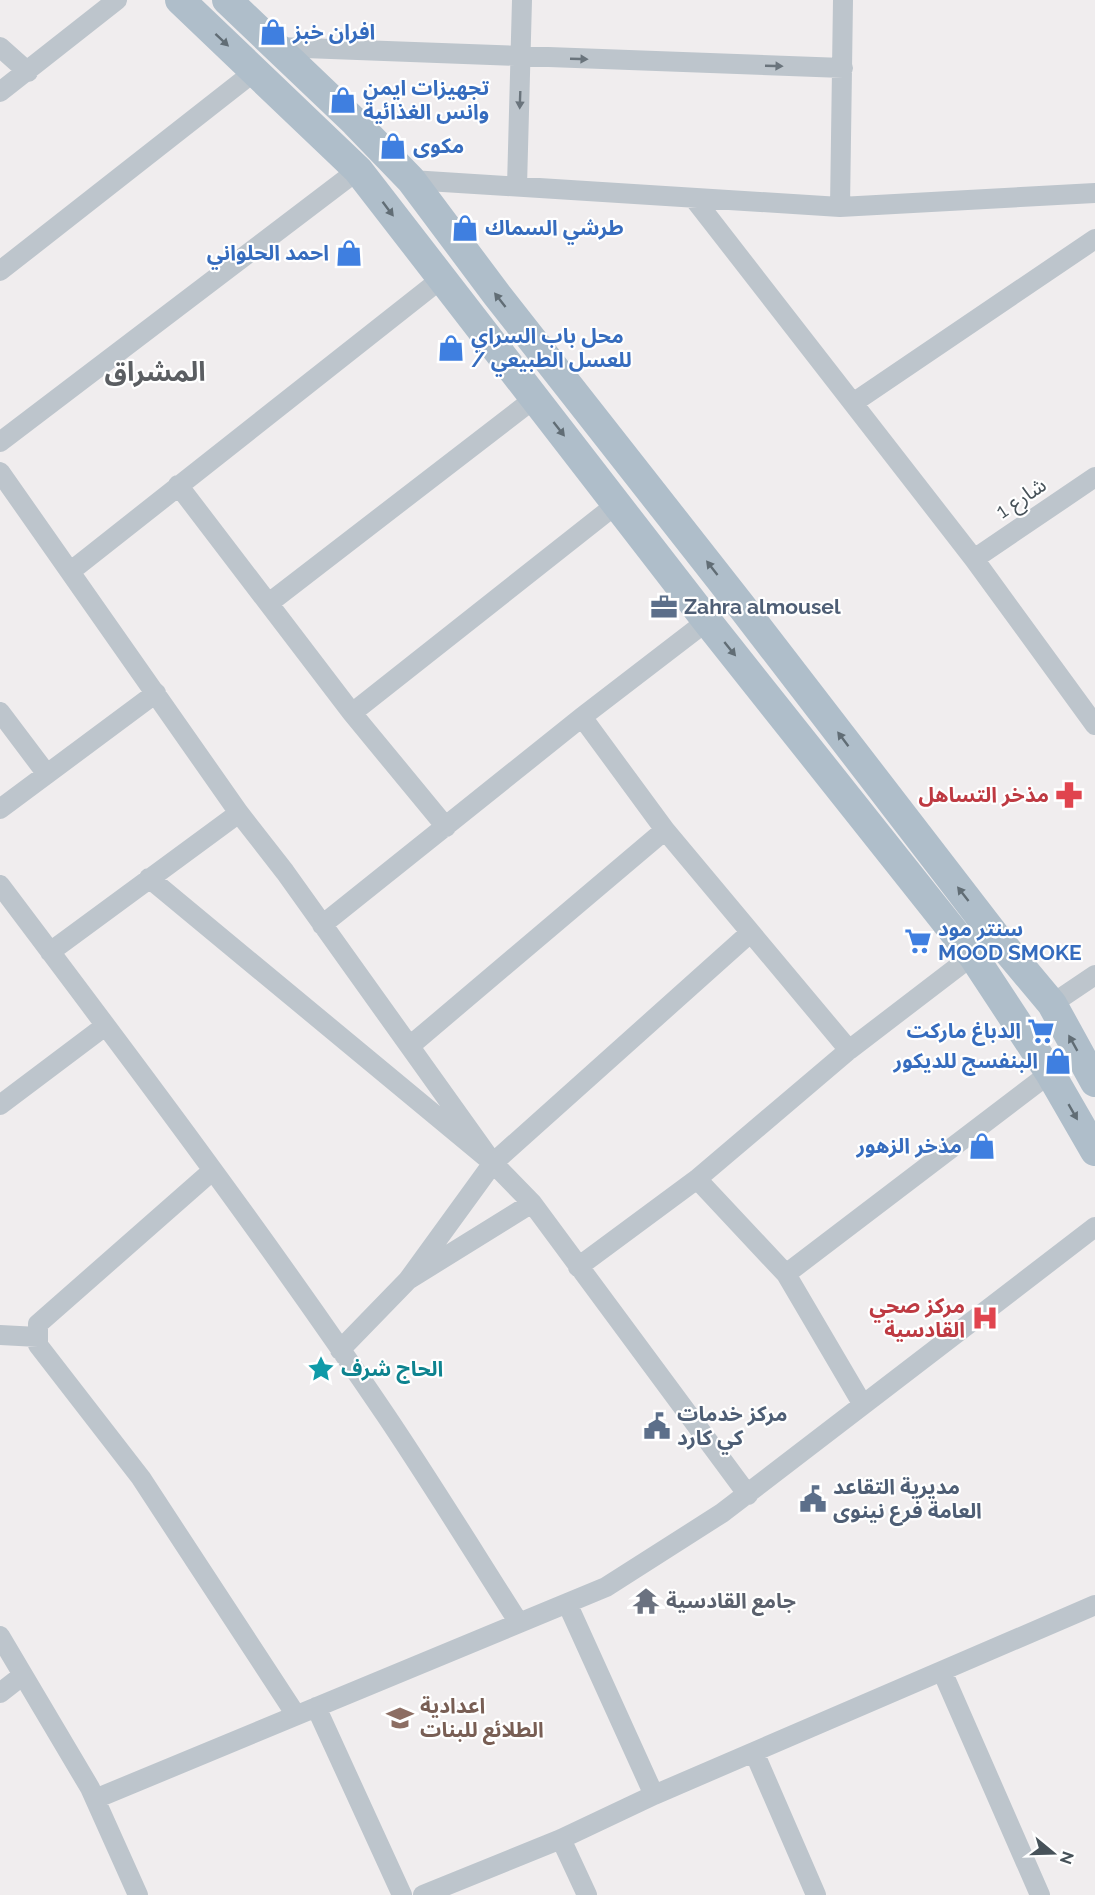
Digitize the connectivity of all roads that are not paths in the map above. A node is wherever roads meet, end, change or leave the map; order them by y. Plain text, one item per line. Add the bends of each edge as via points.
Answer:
1 (117, 0) edge
2 (180, 0) edge
3 (227, 0) edge
4 (522, 0) edge
5 (843, 0) edge
6 (0, 47) edge
7 (278, 47) junction
8 (521, 57) junction
9 (843, 68) junction
10 (255, 71) junction
11 (28, 72) junction
12 (0, 92) edge
13 (358, 170) junction
14 (411, 180) junction
15 (517, 186) junction
16 (1095, 193) edge
17 (695, 200) junction
18 (840, 207) junction
19 (1095, 239) edge
20 (0, 271) edge
21 (441, 279) junction
22 (535, 398) junction
23 (853, 403) junction
24 (0, 442) edge
25 (0, 472) edge
26 (1095, 477) edge
27 (178, 485) junction
28 (618, 503) junction
29 (974, 559) junction
30 (71, 571) junction
31 (269, 603) junction
32 (707, 621) junction
33 (156, 693) junction
34 (0, 712) edge
35 (352, 713) junction
36 (582, 717) junction
37 (1095, 725) edge
38 (46, 773) junction
39 (0, 809) edge
40 (239, 813) junction
41 (446, 826) junction
42 (665, 830) junction
43 (149, 878) junction
44 (0, 885) edge
45 (322, 925) junction
46 (750, 933) junction
47 (996, 937) junction
48 (50, 952) junction
49 (973, 956) junction
50 (1095, 975) edge
51 (1052, 1005) junction
52 (105, 1026) junction
53 (411, 1045) junction
54 (849, 1050) junction
55 (1050, 1073) junction
56 (1095, 1082) edge
57 (0, 1105) edge
58 (1095, 1151) edge
59 (493, 1163) junction
60 (213, 1171) junction
61 (697, 1179) junction
62 (532, 1203) junction
63 (1095, 1227) edge
64 (578, 1267) junction
65 (786, 1274) junction
66 (408, 1280) junction
67 (0, 1335) edge
68 (38, 1336) junction
69 (340, 1350) junction
70 (863, 1406) junction
71 (748, 1495) junction
72 (567, 1603) junction
73 (1095, 1605) edge
74 (519, 1623) junction
75 (0, 1636) edge
76 (942, 1671) junction
77 (23, 1675) junction
78 (0, 1693) edge
79 (316, 1707) junction
80 (296, 1715) junction
81 (754, 1752) junction
82 (654, 1795) junction
83 (95, 1799) junction
84 (561, 1839) junction
85 (138, 1895) edge
86 (402, 1895) edge
87 (423, 1895) edge
88 (587, 1895) edge
89 (816, 1895) edge
90 (1040, 1895) edge

1 - 11 street
2 -> 10 main road
3 - 7 main road
4 - 8 street
5 - 9 street
6 - 11 street
7 - 8 street
7 - 14 main road
8 -> 9 street
8 -> 15 street
9 - 18 street
10 - 13 main road
10 - 20 street
11 - 12 street
13 -> 21 main road
13 - 24 street
14 - 15 street
47 -> 14 main road
15 - 17 street
16 - 18 street
17 - 18 street
17 - 23 street
19 - 23 street
21 - 22 main road
21 - 27 street
22 -> 28 main road
22 - 31 street
23 - 29 street
25 - 30 street
26 - 29 street, شارع 1
27 - 30 street
27 - 31 street
28 - 32 main road
28 - 35 street
29 - 37 street
30 - 33 street
31 - 35 street
32 - 36 street
32 -> 49 main road
33 - 38 street
33 - 40 street
34 - 38 street
35 - 41 street
36 - 41 street
36 - 42 street
38 - 39 street
40 - 43 street
40 - 45 street
41 - 45 street
42 - 46 street
42 - 53 street
43 - 48 street
43 - 59 street
44 - 48 street
45 - 53 street
46 - 54 street
46 - 59 street
47 - 49 street
47 - 51 main road
48 - 52 street
49 - 54 street
49 - 55 main road
50 - 51 street
56 -> 51 main road
52 - 57 street
52 - 60 street
53 - 59 street
54 - 61 street
55 -> 58 main road
55 - 65 street
59 - 62 street
59 - 66 street
60 - 68 street via 38,1324
60 - 69 street
61 - 64 street
61 - 65 street
62 - 64 street
62 - 66 street
63 - 70 street
64 - 71 street
65 - 70 street
66 - 69 street
67 - 68 street
68 - 80 street via 38,1345 141,1478
69 - 74 street
70 - 71 street
71 - 72 street via 606,1587
72 - 74 street
72 - 82 street
73 - 76 street
74 - 79 street
75 - 77 street
76 - 81 street
76 - 90 street
77 - 78 street
77 - 83 street
79 - 80 street
79 - 86 street
80 - 83 street
81 - 82 street
81 - 89 street
82 - 84 street
83 - 85 street
84 - 87 street
84 - 88 street

